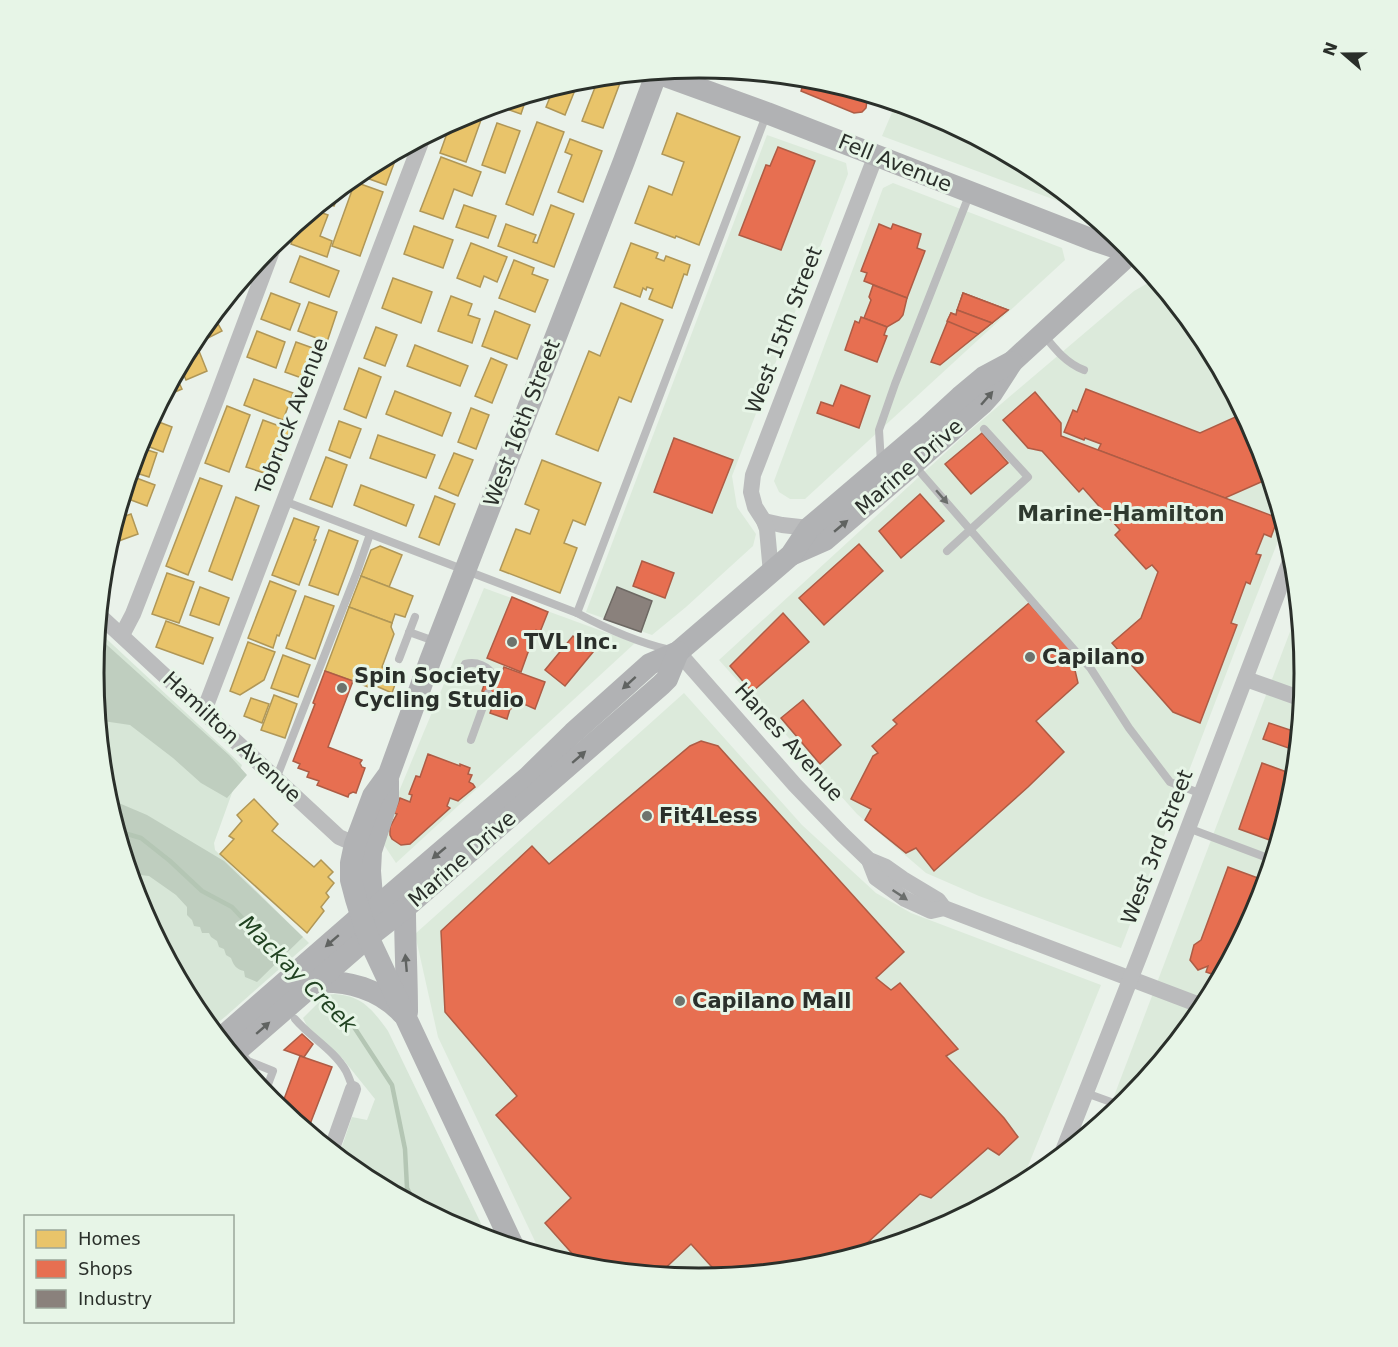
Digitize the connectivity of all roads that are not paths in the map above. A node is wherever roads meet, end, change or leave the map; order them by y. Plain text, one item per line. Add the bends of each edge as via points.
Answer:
1 (674, 79) edge
2 (653, 80) edge
3 (767, 113) junction
4 (419, 148) edge
5 (876, 155) junction
6 (970, 193) junction
7 (1115, 247) edge
8 (1126, 259) edge
9 (267, 264) edge
10 (1042, 333) junction
11 (1012, 362) junction
12 (1084, 370) dead end
13 (984, 429) dead end
14 (913, 465) junction
15 (881, 467) junction
16 (284, 501) junction
17 (764, 521) junction
18 (809, 528) junction
19 (970, 530) junction
20 (370, 534) junction
21 (947, 552) dead end
22 (791, 555) junction
23 (465, 571) junction
24 (771, 573) junction
25 (1285, 573) edge
26 (577, 614) junction
27 (415, 617) dead end
28 (106, 621) edge
29 (409, 632) junction
30 (122, 635) junction
31 (437, 643) junction
32 (678, 652) junction
33 (399, 659) dead end
34 (461, 674) dead end
35 (1246, 679) junction
36 (493, 681) dead end
37 (488, 693) dead end
38 (1293, 696) edge
39 (204, 711) junction
40 (471, 740) dead end
41 (276, 779) junction
42 (1202, 794) junction
43 (1188, 828) junction
44 (363, 848) junction
45 (1265, 857) edge
46 (405, 908) junction
47 (367, 921) junction
48 (310, 974) junction
49 (1130, 979) junction
50 (290, 1002) junction
51 (1194, 1003) edge
52 (407, 1018) junction
53 (234, 1045) edge
54 (246, 1059) edge
55 (268, 1084) edge
56 (353, 1089) joint
57 (1086, 1093) junction
58 (1112, 1102) edge
59 (1066, 1142) edge
60 (334, 1144) edge
61 (509, 1237) edge

1 - 3 main road, Fell Avenue
2 - 23 main road, West 16th Street
3 - 5 main road, Fell Avenue
3 - 26 lane
4 - 16 street, Tobruck Avenue
5 - 6 main road, Fell Avenue
5 - 17 street, West 15th Street via 753,475 751,492
6 - 7 main road, Fell Avenue
6 - 15 lane via 879,430
8 - 10 main road, Marine Drive
9 - 30 street
10 - 11 main road, Marine Drive
10 - 12 lane via 1058,353
14 -> 11 main road, Marine Drive via 982,404
11 - 15 main road, Marine Drive via 984,377
13 - 19 lane via 1028,477
14 -> 19 lane
22 -> 14 main road, Marine Drive via 825,540
15 - 18 main road, Marine Drive
16 - 20 lane
16 - 39 street, Tobruck Avenue
17 - 18 street
17 - 24 street, West 15th Street
18 - 22 main road, Marine Drive
19 - 21 lane
19 - 42 lane via 1091,669 1170,782
20 - 23 lane
20 - 41 lane
22 - 24 main road, Marine Drive
23 - 26 lane
23 - 31 main road, West 16th Street
24 - 32 main road, Marine Drive
25 - 35 street, West 3rd Street
26 - 32 lane via 647,645
27 - 29 lane
28 - 30 street, Hamilton Avenue
29 - 31 lane
29 - 33 lane
30 - 39 street, Hamilton Avenue
31 - 44 main road, West 16th Street via 389,774 373,796
46 -> 32 main road, Marine Drive via 661,685
32 -> 47 main road, Marine Drive via 650,664
32 - 49 street, Hanes Avenue via 795,785 869,860 876,878 905,899 931,911 944,908
34 - 36 lane via 465,664 477,663 490,669
35 - 38 street
35 - 42 street, West 3rd Street
37 - 40 lane
39 - 41 street, Hamilton Avenue
41 - 44 street, Hamilton Avenue via 339,837
42 - 43 street, West 3rd Street
43 - 45 lane
43 - 49 street, West 3rd Street
44 - 47 main road, West 16th Street via 370,871
46 - 47 main road, Marine Drive
52 -> 46 main road
47 - 48 main road, Marine Drive
47 - 52 main road
48 - 50 main road, Marine Drive
48 - 52 main road via 370,991 393,1003
49 - 51 street, Hanes Avenue
49 - 57 street, West 3rd Street
50 - 53 main road, Marine Drive
50 - 56 lane via 304,1030 345,1069
52 - 61 main road
54 - 55 lane via 273,1071
56 - 60 street
57 - 58 lane
57 - 59 street, West 3rd Street

